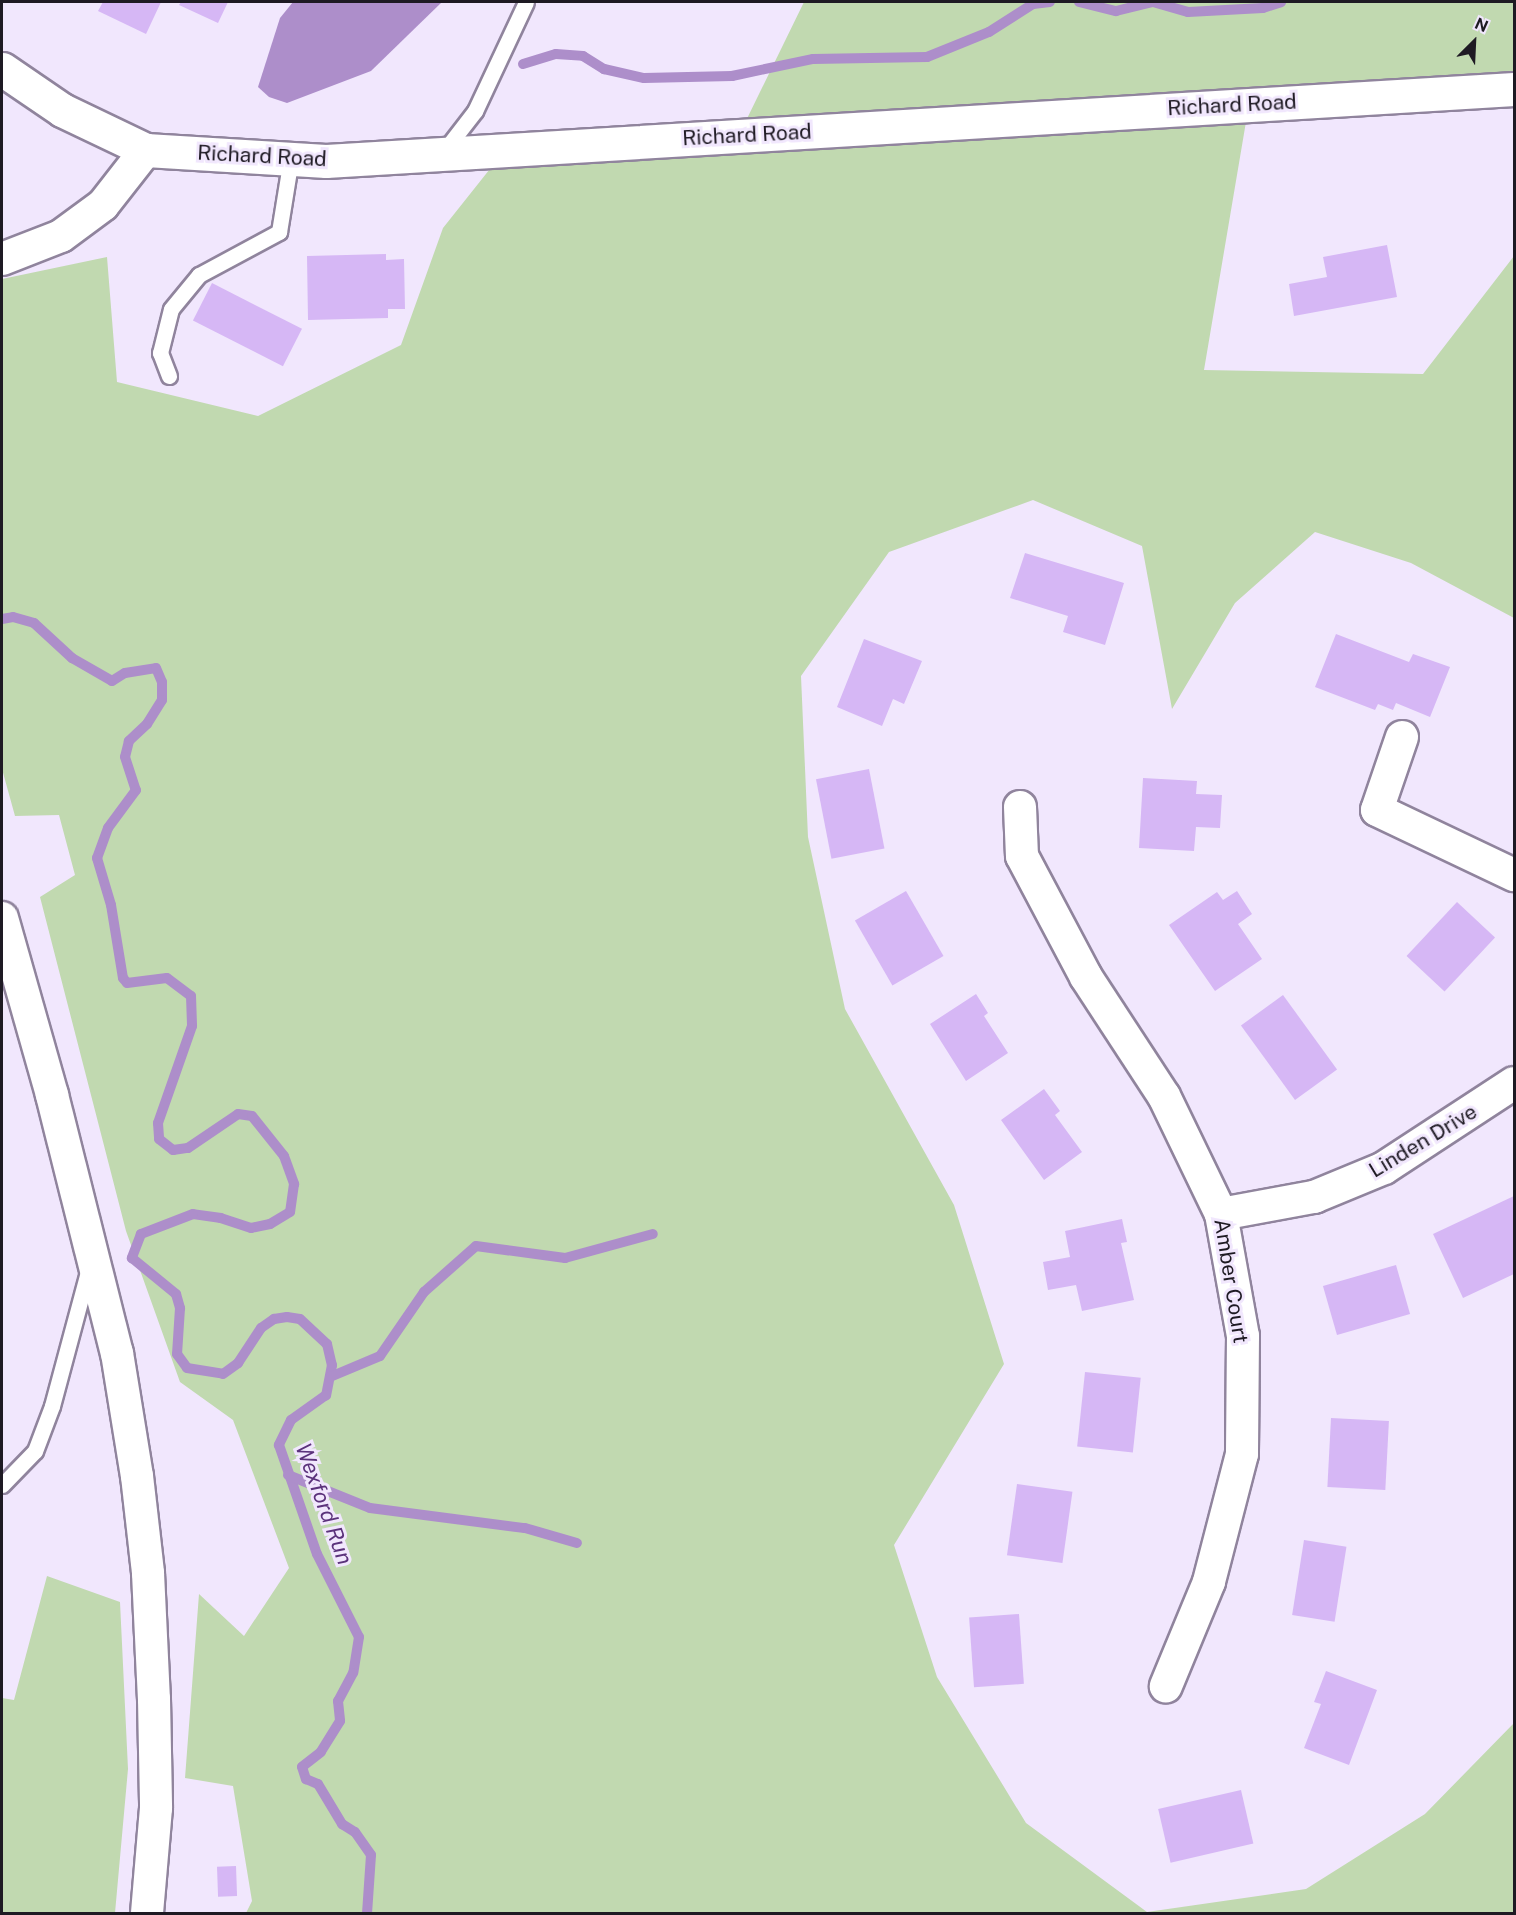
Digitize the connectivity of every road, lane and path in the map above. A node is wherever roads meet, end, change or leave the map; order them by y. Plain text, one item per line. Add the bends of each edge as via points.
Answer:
1 (526, 2) edge
2 (2, 69) edge
3 (1515, 89) edge
4 (146, 150) junction
5 (442, 153) junction
6 (291, 158) junction
7 (2, 259) edge
8 (169, 376) dead end
9 (1402, 737) dead end
10 (1020, 807) dead end
11 (1515, 875) edge
12 (2, 918) edge
13 (1513, 1088) edge
14 (1221, 1214) junction
15 (93, 1257) junction
16 (2, 1485) edge
17 (1166, 1686) dead end
18 (147, 1914) edge

1 - 5 lane via 475,111
2 - 4 street, Richard Road via 62,110
3 - 5 street, Richard Road
4 - 6 street, Richard Road
4 - 7 street via 103,205 61,236
5 - 6 street, Richard Road via 326,161
6 - 8 lane via 279,232 199,275 171,309 160,353
9 - 11 street via 1377,810
10 - 14 street, Amber Court via 1022,856 1086,977 1164,1096
12 - 15 street
13 - 14 street, Linden Drive via 1384,1168 1314,1197
14 - 17 street, Amber Court via 1243,1336 1242,1454 1209,1582
15 - 16 lane via 52,1406 35,1451
15 - 18 street via 117,1353 148,1573 156,1808

